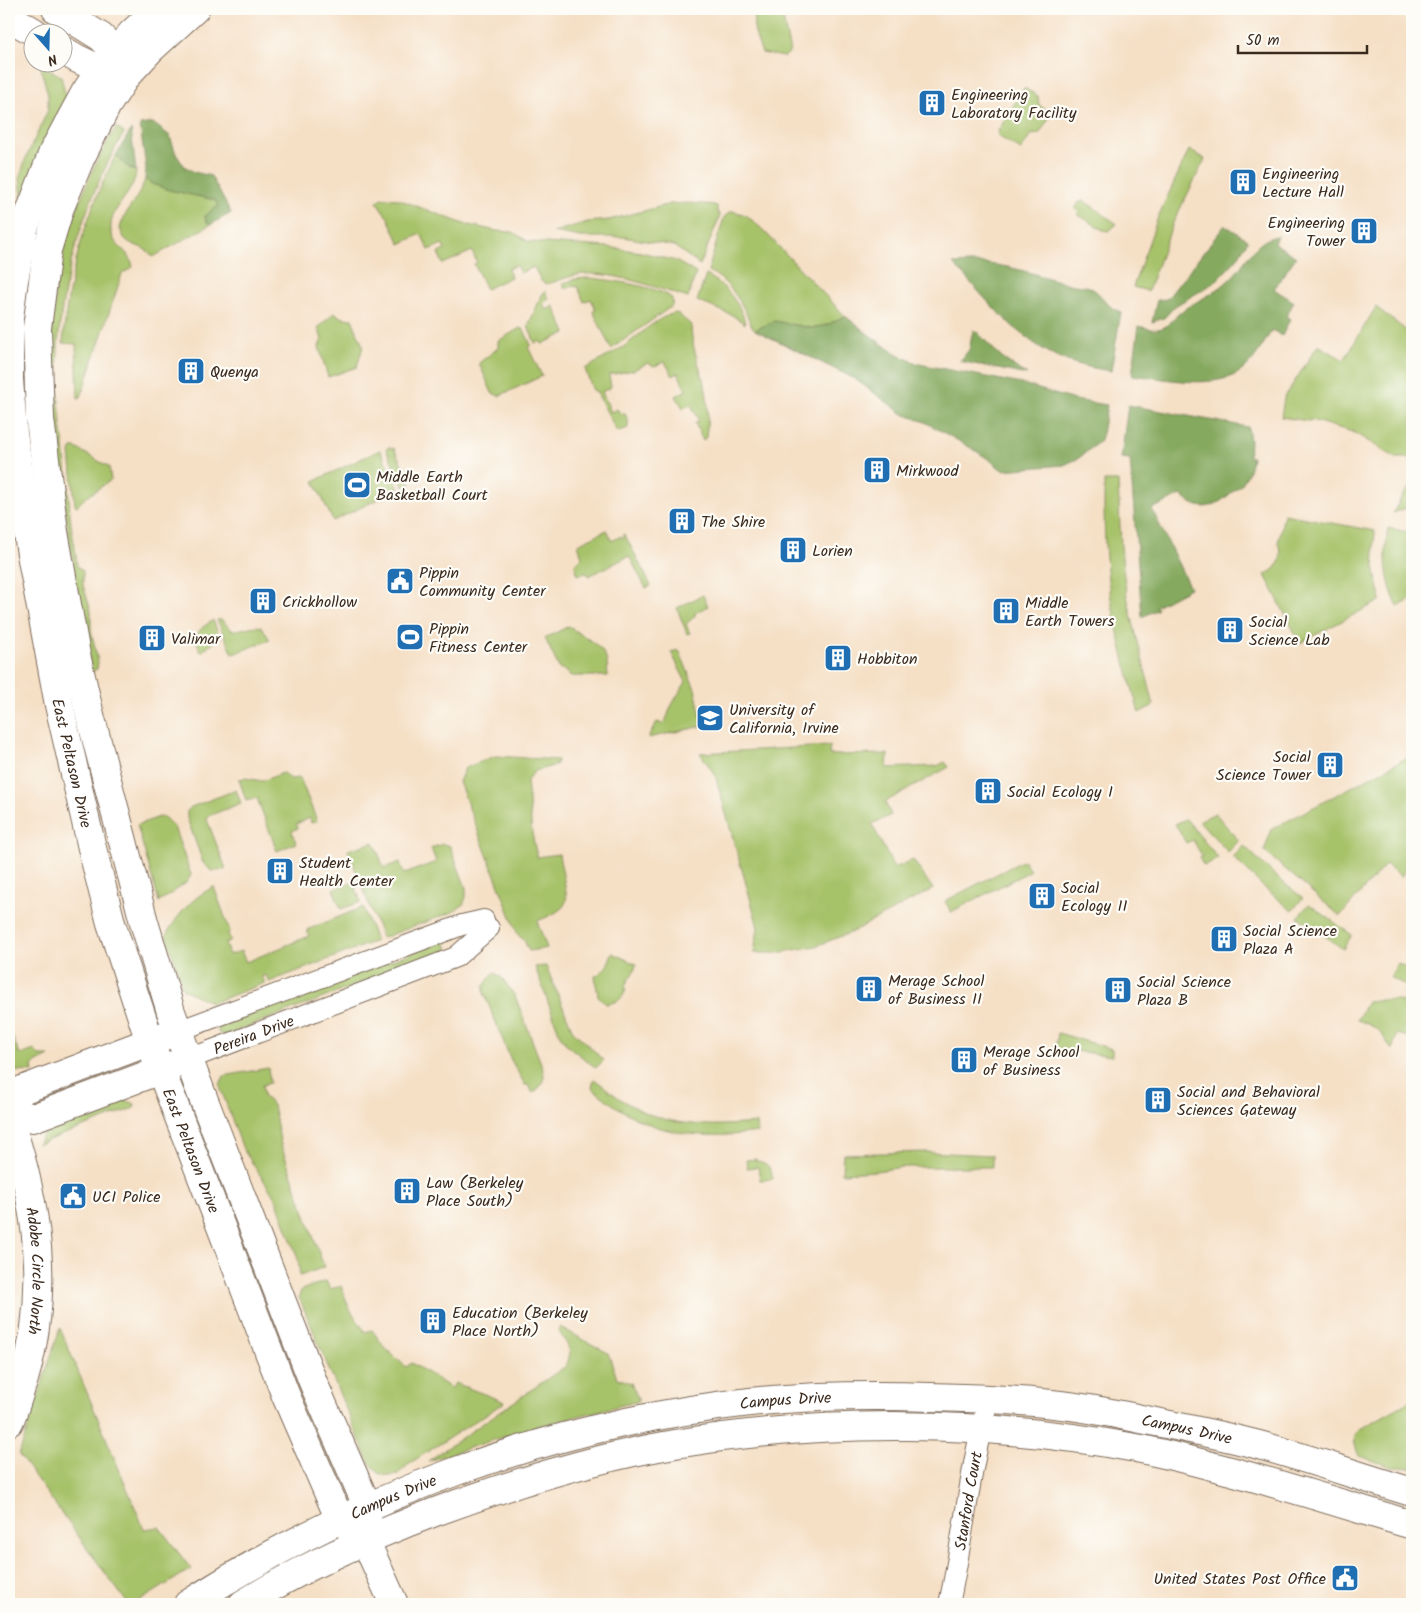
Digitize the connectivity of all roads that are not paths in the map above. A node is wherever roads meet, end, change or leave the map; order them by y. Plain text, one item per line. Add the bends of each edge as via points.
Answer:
1 (56, 9) edge
2 (158, 9) edge
3 (195, 9) edge
4 (9, 17) edge
5 (22, 25) edge
6 (72, 56) edge
7 (114, 66) junction
8 (9, 318) edge
9 (178, 1031) junction
10 (150, 1042) junction
11 (189, 1059) junction
12 (160, 1070) junction
13 (9, 1106) edge
14 (9, 1110) edge
15 (9, 1119) edge
16 (989, 1398) junction
17 (9, 1422) edge
18 (980, 1429) junction
19 (1412, 1492) edge
20 (368, 1508) junction
21 (340, 1520) junction
22 (1412, 1525) edge
23 (365, 1540) junction
24 (188, 1604) edge
25 (243, 1604) edge
26 (394, 1604) edge
27 (949, 1604) edge

1 - 7 main road via 101,37
2 - 7 main road, East Peltason Drive via 136,28
3 - 7 main road, East Peltason Drive via 150,50
4 - 5 main road
6 - 7 main road via 83,63
7 - 8 main road, East Peltason Drive via 85,93 53,152 24,228
7 - 9 main road, East Peltason Drive via 106,105 60,206 47,250 36,328 40,419 54,532 76,655 144,922
8 - 10 main road, East Peltason Drive via 13,433 59,705 111,923
9 - 10 main road, Pereira Drive
9 - 11 main road, East Peltason Drive
9 - 11 street, Pereira Drive via 462,925 487,924 456,957
10 - 12 main road, East Peltason Drive
10 - 13 main road, Pereira Drive via 22,1090
11 - 12 main road, Pereira Drive
11 - 20 main road, East Peltason Drive via 313,1382
12 - 14 main road, Pereira Drive via 33,1118
12 - 21 main road, East Peltason Drive via 286,1396
15 - 17 main road, Adobe Circle North via 35,1218 39,1267 32,1351
16 - 18 street, Stanford Court
16 - 19 main road, Campus Drive via 1084,1408 1180,1427 1258,1445
16 - 20 main road, Campus Drive via 889,1396 751,1402 630,1421 540,1444 460,1470
18 - 22 main road, Campus Drive via 1145,1450 1259,1479
18 - 23 main road, Campus Drive via 939,1426 821,1428 674,1444 497,1488
18 - 27 street, Stanford Court
20 - 21 main road, Campus Drive
20 - 23 main road
21 - 23 main road
21 - 24 main road, Campus Drive via 266,1557
23 - 25 main road, Campus Drive
23 - 26 main road

